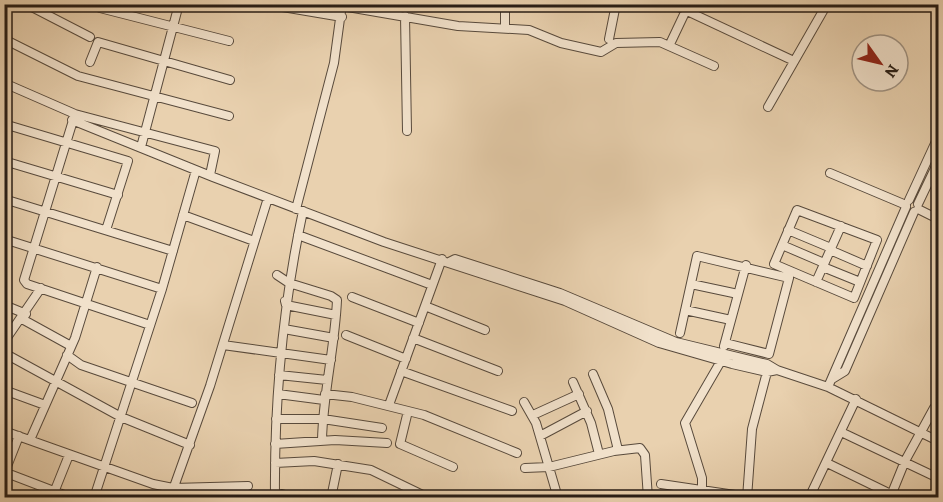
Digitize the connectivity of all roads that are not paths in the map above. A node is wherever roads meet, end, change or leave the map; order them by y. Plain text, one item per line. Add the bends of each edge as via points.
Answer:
1 (26, 4) edge
2 (179, 4) edge
3 (265, 4) edge
4 (505, 4) edge
5 (616, 4) edge
6 (672, 4) edge
7 (827, 4) edge
8 (342, 5) edge
9 (289, 6) edge
10 (100, 8) dead end
11 (687, 8) edge
12 (405, 16) junction
13 (342, 17) junction
14 (173, 27) junction
15 (505, 27) junction
16 (90, 37) dead end
17 (4, 39) edge
18 (609, 39) dead end
19 (229, 41) dead end
20 (670, 44) junction
21 (794, 61) junction
22 (90, 63) dead end
23 (164, 63) junction
24 (714, 66) dead end
25 (230, 80) dead end
26 (4, 83) edge
27 (155, 97) junction
28 (768, 107) dead end
29 (229, 116) dead end
30 (74, 117) junction
31 (4, 124) edge
32 (146, 131) junction
33 (407, 131) dead end
34 (939, 137) edge
35 (65, 140) junction
36 (141, 147) junction
37 (4, 160) edge
38 (939, 162) edge
39 (196, 170) junction
40 (830, 173) dead end
41 (55, 175) junction
42 (210, 176) junction
43 (118, 195) junction
44 (268, 198) junction
45 (4, 199) edge
46 (907, 204) junction
47 (917, 208) junction
48 (44, 210) junction
49 (300, 210) junction
50 (183, 215) junction
51 (939, 219) edge
52 (841, 226) junction
53 (106, 230) junction
54 (788, 230) junction
55 (298, 235) junction
56 (4, 239) edge
57 (254, 241) junction
58 (782, 245) junction
59 (34, 247) junction
60 (831, 249) junction
61 (173, 251) junction
62 (445, 260) junction
63 (746, 265) junction
64 (823, 265) junction
65 (97, 267) junction
66 (864, 273) junction
67 (277, 275) dead end
68 (874, 277) junction
69 (884, 281) junction
70 (816, 282) junction
71 (289, 283) junction
72 (691, 284) junction
73 (432, 285) junction
74 (41, 288) junction
75 (162, 289) junction
76 (738, 294) junction
77 (282, 295) dead end
78 (352, 297) dead end
79 (86, 303) junction
80 (4, 305) edge
81 (286, 305) junction
82 (425, 306) junction
83 (862, 306) junction
84 (685, 309) junction
85 (871, 311) junction
86 (336, 315) junction
87 (24, 317) junction
88 (731, 320) junction
89 (418, 323) junction
90 (150, 325) junction
91 (284, 329) junction
92 (485, 330) dead end
93 (680, 333) dead end
94 (346, 335) dead end
95 (334, 338) junction
96 (413, 338) junction
97 (4, 342) edge
98 (725, 343) junction
99 (223, 345) junction
100 (71, 346) junction
101 (754, 350) junction
102 (282, 352) junction
103 (4, 353) edge
104 (67, 356) junction
105 (722, 357) junction
106 (406, 359) junction
107 (331, 360) junction
108 (751, 360) junction
109 (777, 370) junction
110 (401, 371) junction
111 (498, 371) dead end
112 (767, 372) junction
113 (593, 374) dead end
114 (279, 375) junction
115 (327, 380) junction
116 (55, 382) junction
117 (573, 382) dead end
118 (132, 383) junction
119 (829, 383) junction
120 (4, 390) edge
121 (278, 394) junction
122 (579, 394) junction
123 (324, 397) junction
124 (856, 399) junction
125 (524, 402) dead end
126 (192, 403) dead end
127 (45, 405) junction
128 (389, 405) junction
129 (938, 405) edge
130 (408, 411) junction
131 (512, 411) dead end
132 (587, 411) junction
133 (533, 415) junction
134 (121, 417) junction
135 (276, 419) junction
136 (323, 419) junction
137 (382, 428) dead end
138 (4, 431) edge
139 (921, 431) junction
140 (841, 432) junction
141 (19, 436) junction
142 (540, 436) junction
143 (30, 440) junction
144 (322, 440) junction
145 (939, 441) edge
146 (387, 443) dead end
147 (275, 444) junction
148 (190, 445) junction
149 (618, 450) junction
150 (517, 453) dead end
151 (599, 454) junction
152 (69, 455) junction
153 (905, 461) junction
154 (275, 463) junction
155 (827, 463) junction
156 (338, 464) junction
157 (453, 467) dead end
158 (549, 467) junction
159 (104, 468) junction
160 (525, 468) dead end
161 (5, 473) edge
162 (939, 478) edge
163 (661, 484) dead end
164 (248, 486) dead end
165 (173, 488) junction
166 (704, 489) junction
167 (55, 490) junction
168 (275, 495) edge
169 (413, 495) edge
170 (811, 495) edge
171 (509, 496) dead end
172 (893, 496) edge
173 (750, 497) edge
174 (72, 498) edge
175 (94, 498) edge
176 (170, 498) edge
177 (297, 498) edge
178 (331, 498) edge
179 (429, 498) edge
180 (520, 498) edge
181 (558, 498) edge
182 (648, 498) edge
183 (702, 498) edge
184 (826, 498) edge

1 - 16 street
2 - 14 street
3 - 9 street
4 - 15 street
5 - 18 street
6 - 11 street
7 - 21 street
8 - 12 street
8 - 13 street
9 - 13 street
10 - 14 street
11 - 20 street
11 - 21 street
12 - 15 street via 458,26
12 - 33 street
13 - 49 street
14 - 19 street
14 - 23 street
15 - 20 street via 604,52 616,43
17 - 27 street via 78,76
20 - 24 street
21 - 28 street
22 - 23 street via 98,42
23 - 25 street
23 - 27 street
26 - 30 street
27 - 29 street
27 - 32 street
30 - 32 street
30 - 35 street
30 - 36 street
31 - 35 street
32 - 36 street
32 - 42 street via 215,151
34 - 46 street
35 - 41 street
35 - 43 street via 128,161
36 - 39 street
37 - 41 street
38 - 47 street
39 - 42 street
39 - 50 street
40 - 46 street
41 - 43 street
41 - 48 street
42 - 44 street
43 - 53 street
44 - 49 street
44 - 57 street
45 - 48 street
46 - 47 street via 908,211
46 - 68 street
47 - 51 street
47 - 69 street
48 - 53 street
48 - 59 street
49 - 55 street
49 - 62 street
50 - 57 street
50 - 61 street
52 - 54 street via 797,210
52 - 60 street
52 - 66 street via 878,240
53 - 61 street
54 - 58 street
54 - 60 street
55 - 71 street
55 - 73 street
56 - 59 street
57 - 99 street
58 - 64 street
58 - 70 street via 774,264
59 - 65 street
59 - 74 street via 24,280
60 - 64 street
60 - 66 street
61 - 75 street
62 - 73 street
62 - 105 street via 565,301 659,343
63 - 72 street via 697,256
63 - 76 street
63 - 101 street via 789,278 769,354
64 - 66 street
64 - 70 street
65 - 75 street
65 - 79 street
66 - 68 street
66 - 70 street via 855,298
67 - 71 street
68 - 69 street
68 - 83 street
69 - 85 street
71 - 81 street
71 - 86 street via 334,297
72 - 76 street
72 - 84 street
73 - 82 street
74 - 79 street
74 - 87 street
75 - 90 street
76 - 88 street
77 - 81 street
78 - 89 street
79 - 90 street
79 - 100 street
80 - 87 street
81 - 86 street
81 - 91 street
82 - 89 street
82 - 92 street
83 - 85 street
83 - 119 street
84 - 88 street
84 - 93 street
85 - 119 street via 845,371
86 - 95 street
87 - 97 street
87 - 100 street
88 - 98 street
89 - 96 street
90 - 118 street
91 - 95 street
91 - 102 street
94 - 106 street
95 - 107 street
96 - 106 street
96 - 111 street
98 - 101 street
98 - 105 street
99 - 102 street
99 - 148 street
100 - 104 street
101 - 108 street
102 - 107 street
102 - 114 street
103 - 116 street
104 - 116 street
104 - 118 street
105 - 108 street
105 - 112 street
105 - 166 street via 686,423
106 - 110 street
107 - 115 street
108 - 109 street
109 - 112 street
109 - 119 street
110 - 128 street
110 - 131 street
112 - 173 street via 752,429
113 - 149 street via 608,409
114 - 115 street
114 - 121 street
115 - 123 street
116 - 127 street
116 - 134 street
117 - 122 street
118 - 126 street
118 - 134 street
119 - 124 street
120 - 127 street
121 - 123 street
121 - 135 street
122 - 132 street
122 - 133 street
123 - 128 street
123 - 136 street
124 - 139 street
124 - 140 street
125 - 133 street
127 - 143 street
128 - 130 street
129 - 139 street
130 - 150 street
130 - 157 street via 400,444
132 - 142 street
132 - 151 street
133 - 142 street
134 - 148 street
134 - 159 street
135 - 136 street
135 - 147 street
136 - 137 street
136 - 144 street
138 - 141 street
139 - 145 street
139 - 153 street
140 - 153 street
140 - 155 street
141 - 143 street
141 - 161 street
142 - 158 street
143 - 152 street
144 - 146 street
144 - 147 street
147 - 154 street
148 - 165 street
149 - 151 street
149 - 182 street via 642,447
151 - 158 street
152 - 159 street
152 - 167 street
153 - 162 street
153 - 172 street
154 - 156 street
154 - 168 street
155 - 170 street
155 - 172 street
156 - 169 street via 371,470
156 - 178 street
158 - 160 street
158 - 181 street
159 - 165 street
159 - 175 street
161 - 167 street
163 - 166 street
164 - 165 street
165 - 176 street
166 - 173 street
166 - 183 street
167 - 174 street
168 - 177 street
169 - 179 street
170 - 184 street
171 - 180 street

